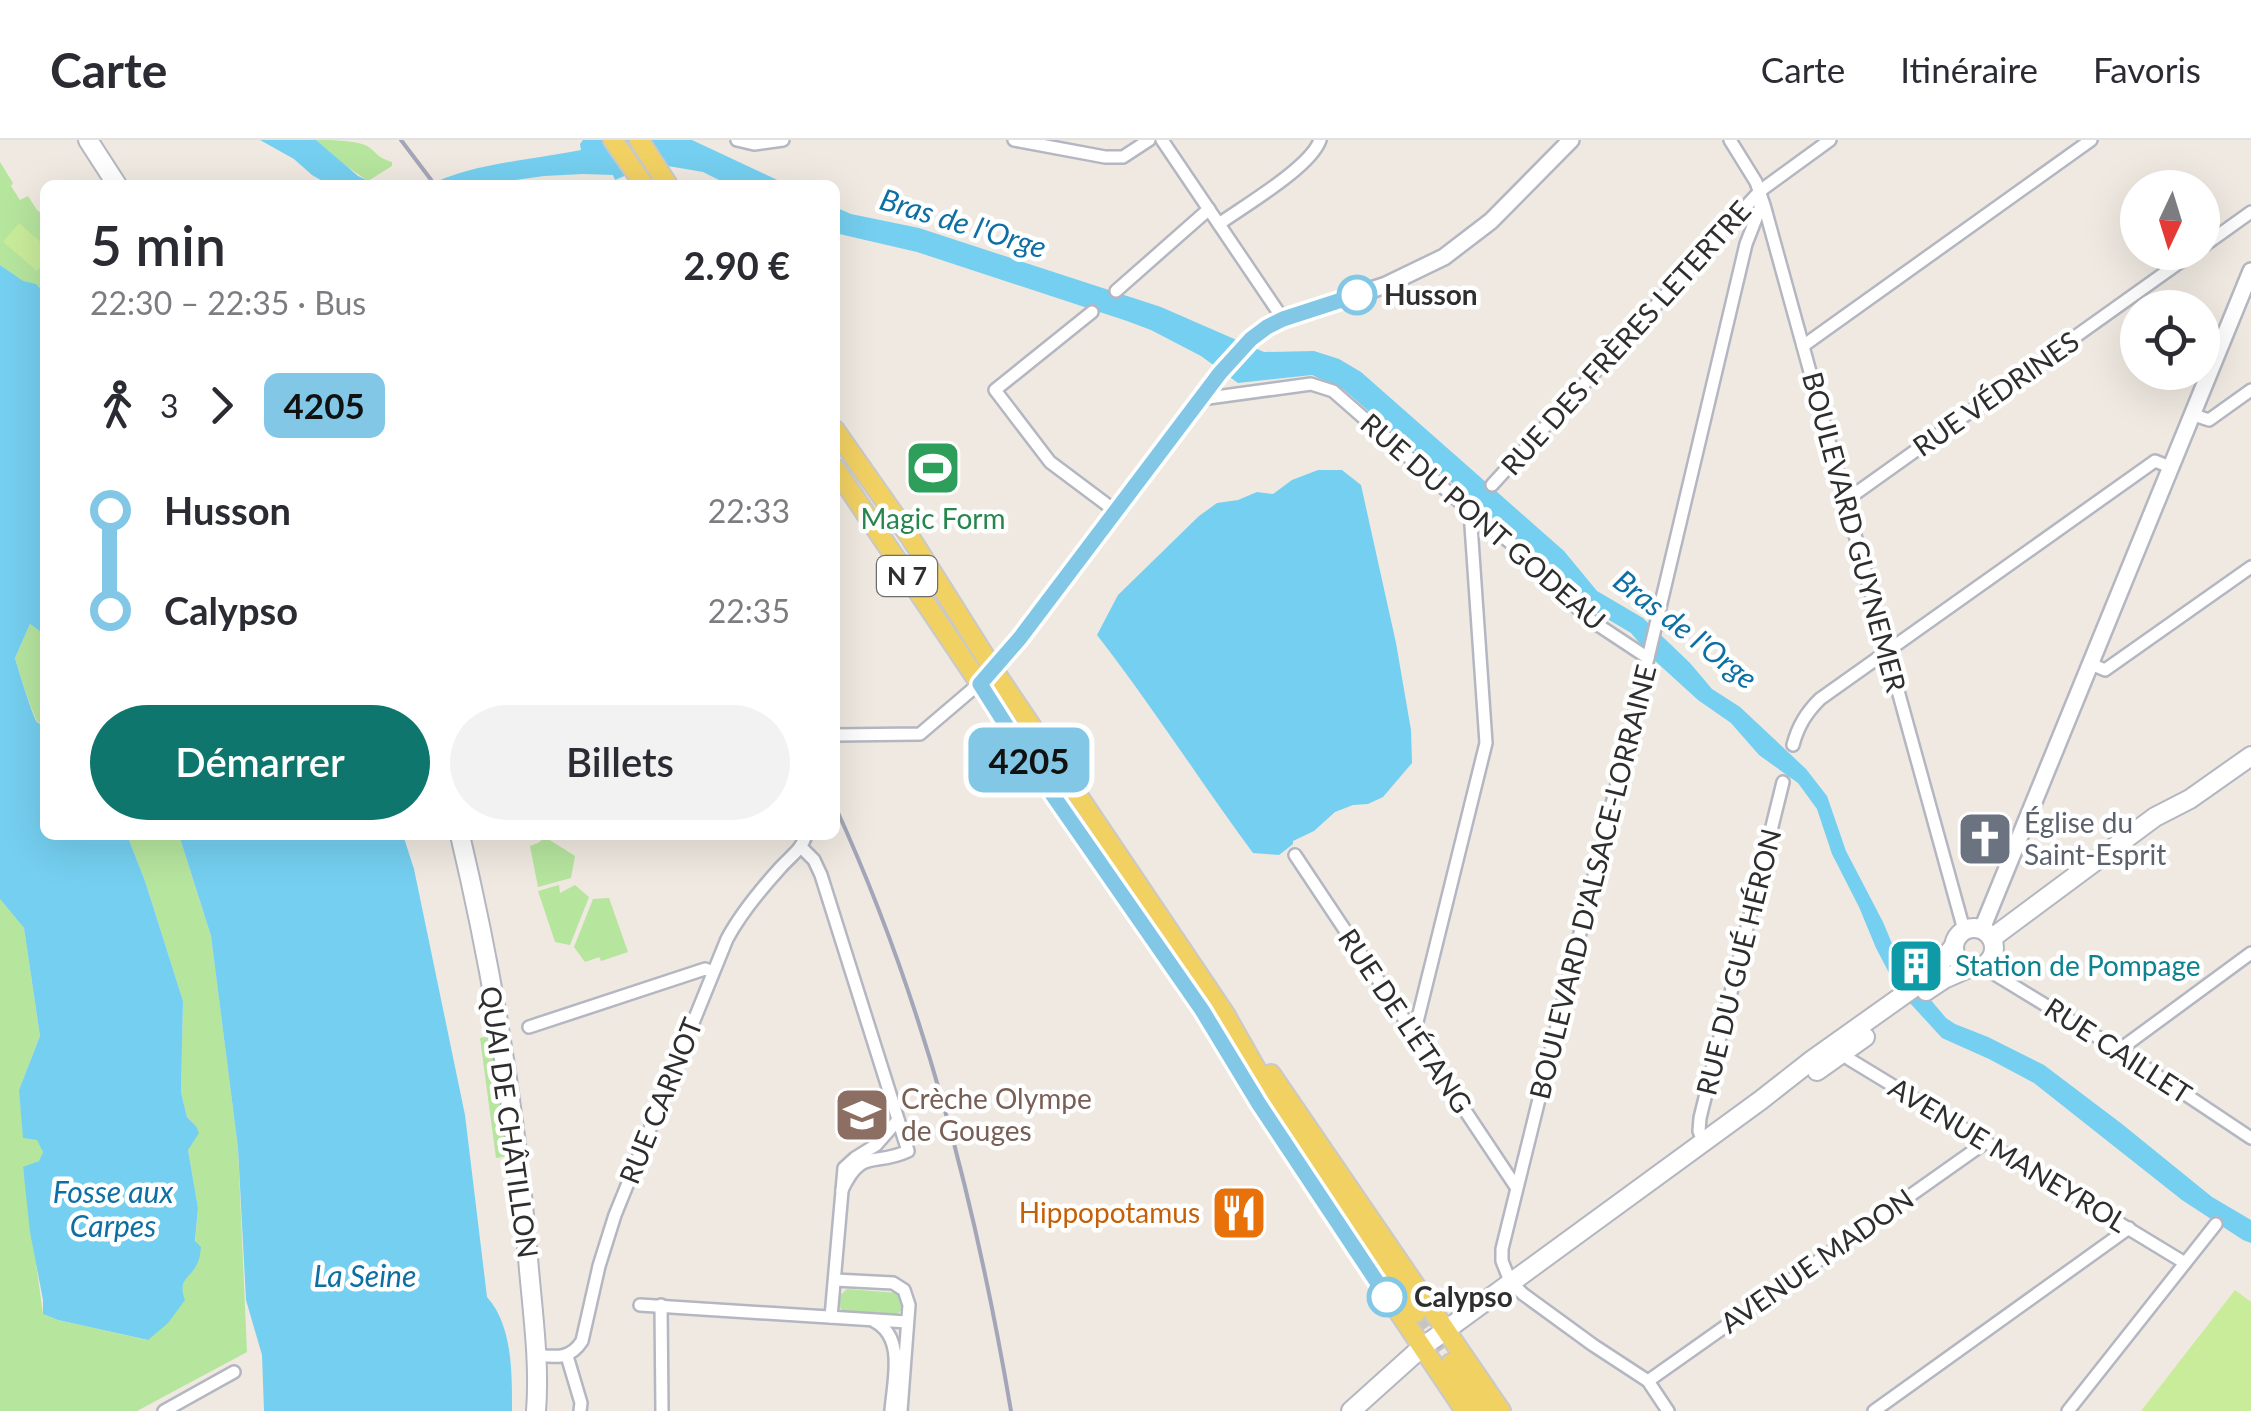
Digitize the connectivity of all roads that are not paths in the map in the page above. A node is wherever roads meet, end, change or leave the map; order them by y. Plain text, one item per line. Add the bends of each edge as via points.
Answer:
1 (88, 140) edge
2 (612, 140) edge
3 (639, 140) edge
4 (737, 140) edge
5 (784, 140) edge
6 (1014, 140) edge
7 (1149, 140) edge
8 (1162, 140) edge
9 (1320, 140) edge
10 (1570, 140) edge
11 (1730, 140) edge
12 (1830, 140) edge
13 (2091, 140) edge
14 (665, 179) edge
15 (114, 180) edge
16 (640, 180) edge
17 (1760, 191) junction
18 (1209, 210) junction
19 (2251, 212) edge
20 (1219, 224) junction
21 (2220, 234) edge
22 (2169, 270) edge
23 (2251, 271) edge
24 (1116, 291) dead end
25 (1092, 312) dead end
26 (1283, 319) junction
27 (1803, 346) junction
28 (2251, 390) edge
29 (1201, 398) junction
30 (2191, 414) junction
31 (840, 437) edge
32 (2170, 467) junction
33 (840, 475) edge
34 (1492, 486) dead end
35 (1845, 501) junction
36 (1114, 510) junction
37 (1470, 511) junction
38 (2251, 567) edge
39 (1886, 652) junction
40 (1648, 658) junction
41 (2091, 664) junction
42 (993, 668) junction
43 (980, 684) junction
44 (840, 735) edge
45 (1793, 745) dead end
46 (2251, 756) edge
47 (1783, 782) dead end
48 (461, 840) edge
49 (804, 841) edge
50 (1295, 856) dead end
51 (1973, 936) junction
52 (2251, 953) edge
53 (1976, 967) junction
54 (713, 972) junction
55 (1922, 988) junction
56 (1202, 1010) junction
57 (1226, 1014) junction
58 (528, 1027) dead end
59 (1414, 1034) junction
60 (1838, 1049) junction
61 (2119, 1050) junction
62 (1276, 1104) junction
63 (898, 1120) junction
64 (2251, 1138) edge
65 (1703, 1141) junction
66 (1986, 1142) junction
67 (1516, 1186) junction
68 (842, 1190) junction
69 (2216, 1224) dead end
70 (2129, 1228) junction
71 (2185, 1264) junction
72 (835, 1280) junction
73 (1510, 1281) junction
74 (640, 1305) dead end
75 (661, 1305) junction
76 (1416, 1313) tunnel mouth
77 (832, 1317) junction
78 (870, 1320) junction
79 (907, 1322) junction
80 (1446, 1330) junction
81 (1421, 1348) junction
82 (536, 1355) junction
83 (566, 1356) junction
84 (1451, 1363) tunnel mouth
85 (234, 1372) dead end
86 (1648, 1381) junction
87 (164, 1411) edge
88 (536, 1411) edge
89 (580, 1411) edge
90 (662, 1411) edge
91 (891, 1411) edge
92 (901, 1411) edge
93 (1351, 1411) edge
94 (1465, 1411) edge
95 (1483, 1411) edge
96 (1501, 1411) edge
97 (1668, 1411) edge
98 (1874, 1411) edge
99 (2068, 1411) edge

1 - 15 main road
2 - 16 main road
3 - 14 main road
4 - 5 street
6 - 7 street via 1105,157 1123,157
8 - 18 street
9 - 20 street via 1306,162
10 - 26 street via 1491,220 1444,256 1386,286
11 - 17 street, BOULEVARD GUYNEMER
12 - 17 street, RUE DES FRÈRES LETERTRE
13 - 27 street
17 - 27 street, BOULEVARD GUYNEMER
17 - 34 street, RUE DES FRÈRES LETERTRE
17 - 40 street, BOULEVARD D'ALSACE-LORRAINE
18 - 20 street
18 - 24 street
19 - 21 street
20 - 26 street
22 - 35 street, RUE VÉDRINES
23 - 30 street
25 - 36 street via 995,390 1050,462
26 - 29 street via 1251,339
27 - 35 street, BOULEVARD GUYNEMER
28 - 30 street via 2209,420
29 - 36 street
29 - 37 street, RUE DU PONT GODEAU via 1311,384 1332,391
30 - 32 street
31 - 42 main road, N 7
32 - 39 street via 2156,461
32 - 41 street
33 - 43 main road, N 7
35 - 39 street, BOULEVARD GUYNEMER
36 - 42 street
37 - 40 street, RUE DU PONT GODEAU via 1526,555 1586,618
37 - 59 street via 1486,743
38 - 41 street via 2105,670
39 - 45 street via 1820,699
39 - 51 street, BOULEVARD GUYNEMER
40 - 67 street, BOULEVARD D'ALSACE-LORRAINE
41 - 51 street
42 - 43 street
42 - 57 main road, N 7
43 - 44 street via 920,734
43 - 56 main road, N 7
46 - 51 main road
47 - 65 street, RUE DU GUÉ HÉRON via 1700,1118
48 - 82 main road, QUAI DE CHÂTILLON via 509,1092
49 - 54 street, RUE CARNOT via 746,910
49 - 63 street via 821,875
50 - 59 street, RUE DE L'ÉTANG
51 - 53 main road via 1959,962
51 - 53 main road via 1995,951
51 - 55 main road
52 - 61 street
53 - 55 main road
53 - 61 street, RUE CAILLET
54 - 58 street via 705,969
54 - 83 street, RUE CARNOT via 616,1216 585,1336
55 - 60 main road
56 - 62 main road, N 7
56 - 81 main road, N 7
57 - 62 main road, N 7
57 - 80 main road, N 7
59 - 67 street, RUE DE L'ÉTANG
60 - 65 main road via 1815,1072
60 - 66 street, AVENUE MANEYROL
61 - 64 street, RUE CAILLET
62 - 76 main road, N 7
63 - 68 street via 847,1164
63 - 68 street via 908,1151 855,1167
65 - 73 main road
66 - 70 street, AVENUE MANEYROL
66 - 86 street, AVENUE MADON
67 - 73 street, BOULEVARD D'ALSACE-LORRAINE via 1502,1249
68 - 72 street
69 - 71 street
70 - 71 street, AVENUE MANEYROL
70 - 98 street
71 - 99 street
72 - 77 street
72 - 79 street via 900,1286 909,1305
73 - 80 main road
73 - 86 street
74 - 75 street
75 - 77 street
75 - 90 street
77 - 78 street
78 - 79 street
78 - 91 street via 894,1344
79 - 92 street
80 - 81 main road
80 - 96 main road, N 7
81 - 93 main road
81 - 94 main road, N 7
82 - 83 street
82 - 88 main road, QUAI DE CHÂTILLON
83 - 89 street
84 - 95 main road
85 - 87 street
86 - 97 street

